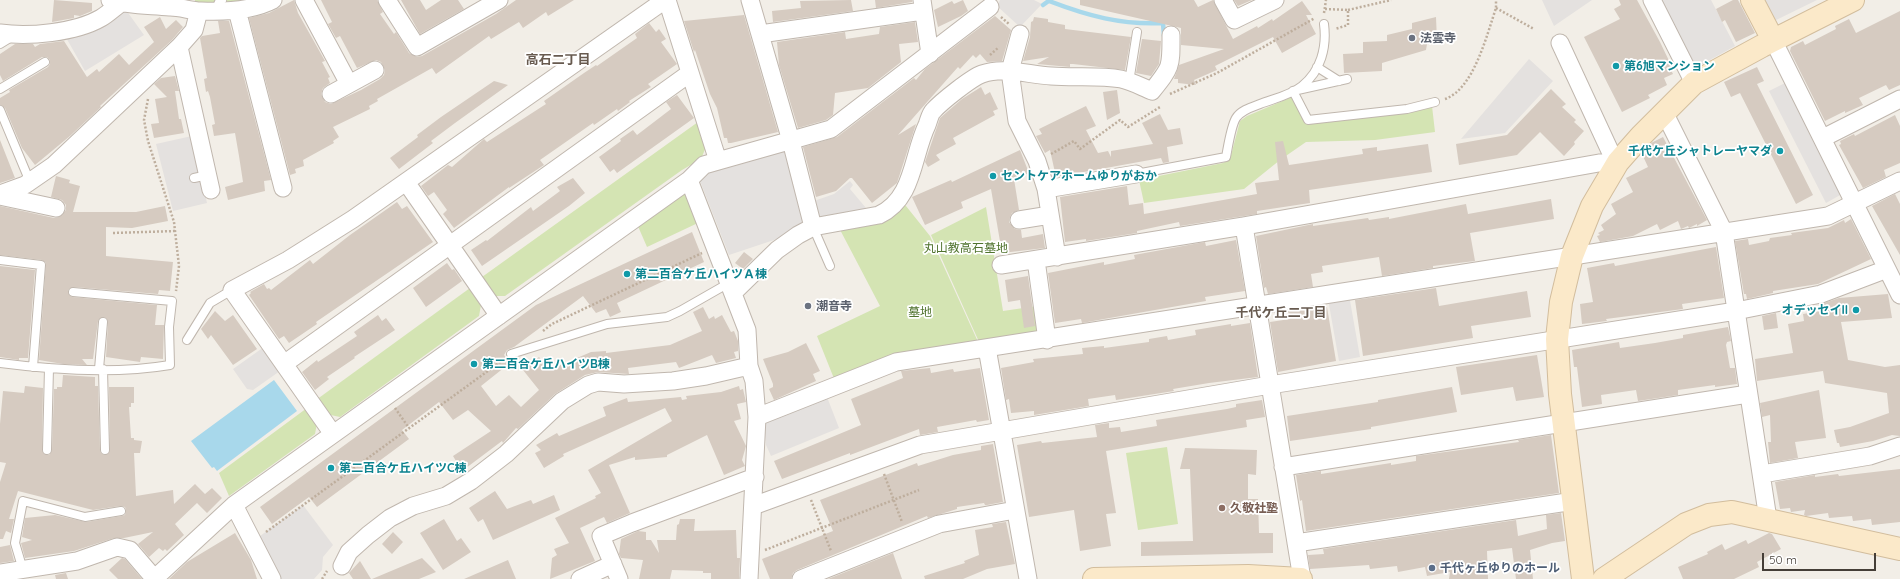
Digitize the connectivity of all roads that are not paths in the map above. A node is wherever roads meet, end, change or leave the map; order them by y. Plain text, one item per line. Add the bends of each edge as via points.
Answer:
1 (273, 0) edge
2 (304, 0) edge
3 (387, 0) edge
4 (499, 0) edge
5 (666, 0) edge
6 (750, 0) edge
7 (1223, 0) edge
8 (1275, 0) edge
9 (1652, 0) edge
10 (1752, 0) edge
11 (1854, 0) edge
12 (115, 2) edge
13 (180, 4) edge
14 (923, 5) edge
15 (212, 7) edge
16 (990, 7) road end
17 (237, 10) junction
18 (1324, 28) road end
19 (1137, 32) dead end
20 (8, 34) edge
21 (760, 34) junction
22 (1020, 34) road end
23 (1171, 35) dead end
24 (1773, 40) junction
25 (1560, 43) dead end
26 (0, 44) edge
27 (179, 47) junction
28 (930, 54) junction
29 (45, 62) dead end
30 (1317, 67) junction
31 (375, 70) dead end
32 (1010, 71) junction
33 (690, 73) junction
34 (1348, 79) dead end
35 (1339, 81) junction
36 (1129, 82) junction
37 (1694, 83) junction
38 (349, 84) junction
39 (0, 89) edge
40 (1293, 91) junction
41 (331, 94) dead end
42 (1900, 99) edge
43 (1435, 102) road end
44 (0, 110) edge
45 (1664, 112) junction
46 (1823, 138) junction
47 (791, 141) junction
48 (718, 161) junction
49 (1618, 162) junction
50 (1136, 174) joint
51 (689, 180) junction
52 (204, 181) dead end
53 (1900, 181) edge
54 (30, 182) junction
55 (406, 182) junction
56 (283, 188) dead end
57 (1046, 189) junction
58 (0, 195) edge
59 (1854, 204) junction
60 (56, 208) dead end
61 (1050, 215) junction
62 (1019, 220) dead end
63 (1244, 226) junction
64 (813, 227) junction
65 (1724, 232) junction
66 (450, 245) junction
67 (1572, 256) junction
68 (1057, 257) junction
69 (0, 260) edge
70 (1036, 260) junction
71 (1001, 265) dead end
72 (830, 266) dead end
73 (1887, 269) junction
74 (731, 288) junction
75 (232, 290) junction
76 (73, 292) dead end
77 (1900, 295) edge
78 (1257, 305) junction
79 (1736, 311) junction
80 (499, 316) junction
81 (103, 322) dead end
82 (1557, 339) junction
83 (187, 340) dead end
84 (1047, 340) junction
85 (987, 348) junction
86 (512, 354) road end
87 (0, 363) edge
88 (284, 364) junction
89 (749, 366) junction
90 (33, 367) junction
91 (49, 368) junction
92 (101, 369) junction
93 (1270, 385) junction
94 (1748, 394) junction
95 (757, 417) junction
96 (1565, 423) junction
97 (1002, 431) junction
98 (333, 434) junction
99 (1900, 446) edge
100 (47, 450) dead end
101 (105, 450) dead end
102 (1283, 467) junction
103 (1762, 474) junction
104 (755, 477) junction
105 (1574, 501) junction
106 (234, 505) junction
107 (753, 506) junction
108 (1015, 510) junction
109 (121, 511) dead end
110 (1768, 519) junction
111 (1296, 543) junction
112 (1900, 549) edge
113 (342, 566) dead end
114 (616, 572) edge
115 (0, 573) edge
116 (21, 574) edge
117 (154, 578) edge
118 (1176, 578) edge
119 (1248, 578) edge
120 (272, 579) edge
121 (580, 579) edge
122 (749, 579) edge
123 (801, 579) edge
124 (1028, 579) edge
125 (1094, 579) edge
126 (1134, 579) edge
127 (1301, 579) edge
128 (1583, 579) edge
129 (1604, 579) edge

1 - 17 street
2 - 38 street
3 - 4 street via 417,47
5 - 33 street
5 - 55 street
6 - 21 street
7 - 8 street via 1234,20
9 - 37 street
10 - 24 street
11 - 24 street
12 - 13 street
12 - 20 street via 100,18 85,25 70,29
13 - 15 street
14 - 21 street
14 - 28 street
15 - 17 street
15 - 27 street
16 - 28 street
17 - 56 street
18 - 30 lane via 1323,55
19 - 36 lane
20 - 26 lane
21 - 47 street
22 - 32 street
23 - 36 street via 1169,69 1152,91
24 - 37 street
24 - 46 street
25 - 49 street via 1610,151
27 - 52 street
27 - 54 street via 54,165
28 - 47 street via 831,129
29 - 39 lane
30 - 35 lane
30 - 40 lane via 1303,85
31 - 38 street
32 - 36 street via 1050,76 1121,79
32 - 57 street via 1017,121 1037,162
32 - 64 street via 982,74 933,111 920,138 907,184 900,199 889,210 879,215
33 - 48 street
33 - 66 street
34 - 35 lane
35 - 40 lane
37 - 45 street
38 - 41 street
40 - 43 lane via 1308,120 1407,109
40 - 50 lane via 1243,111 1236,118 1226,157
42 - 46 street
44 - 54 lane
45 - 49 street
45 - 65 street
46 - 59 street
47 - 48 street
47 - 64 street
48 - 51 street via 704,165
49 - 63 street via 1591,164
49 - 67 street via 1592,206
50 - 57 street
51 - 74 street
51 - 80 street
53 - 59 street
54 - 58 street
55 - 66 street
55 - 75 street via 288,260
57 - 61 street
58 - 60 street
59 - 65 street via 1828,216
59 - 73 street
61 - 62 street
61 - 68 street
63 - 68 street
63 - 78 street
64 - 72 lane
64 - 74 street via 777,250
65 - 67 street
65 - 79 street
66 - 80 street
66 - 88 street
67 - 78 street
67 - 82 street via 1561,302
68 - 70 street
69 - 90 lane via 41,265
70 - 71 street
70 - 84 street
73 - 77 street
73 - 79 street via 1821,294
74 - 86 lane via 667,316 607,324
74 - 89 street via 747,330
75 - 83 lane via 210,303
75 - 88 street
76 - 92 lane via 172,301 169,327 170,365 144,369
78 - 84 street
78 - 93 street
79 - 82 street
79 - 94 street
80 - 98 street
81 - 92 lane
82 - 93 street
82 - 96 street via 1560,394
84 - 85 street
85 - 95 street via 896,362
85 - 97 street
87 - 90 lane
88 - 98 street
89 - 95 street via 754,381
89 - 113 street via 673,381 624,384 598,382 588,385 562,401 506,454 471,481 446,496 413,506 390,518 349,552
90 - 91 lane
91 - 92 lane
91 - 100 lane
92 - 101 lane
93 - 97 street
93 - 102 street
94 - 96 street
94 - 103 street
95 - 104 street
96 - 102 street
96 - 105 street
97 - 107 street via 920,445
97 - 108 street
98 - 106 street
99 - 103 street via 1870,456
102 - 111 street
103 - 110 street
104 - 107 street
104 - 114 street via 601,536
105 - 111 street
105 - 128 street
106 - 117 street
106 - 120 street
107 - 122 street
108 - 123 street via 939,524
108 - 124 street
109 - 116 lane via 85,517 23,501 15,543
110 - 112 street
110 - 129 street via 1732,512 1709,514 1686,524
111 - 127 street
114 - 121 street
115 - 116 street
116 - 117 street via 77,561 117,547 130,550
118 - 119 street
118 - 126 street
119 - 127 street
125 - 126 street

